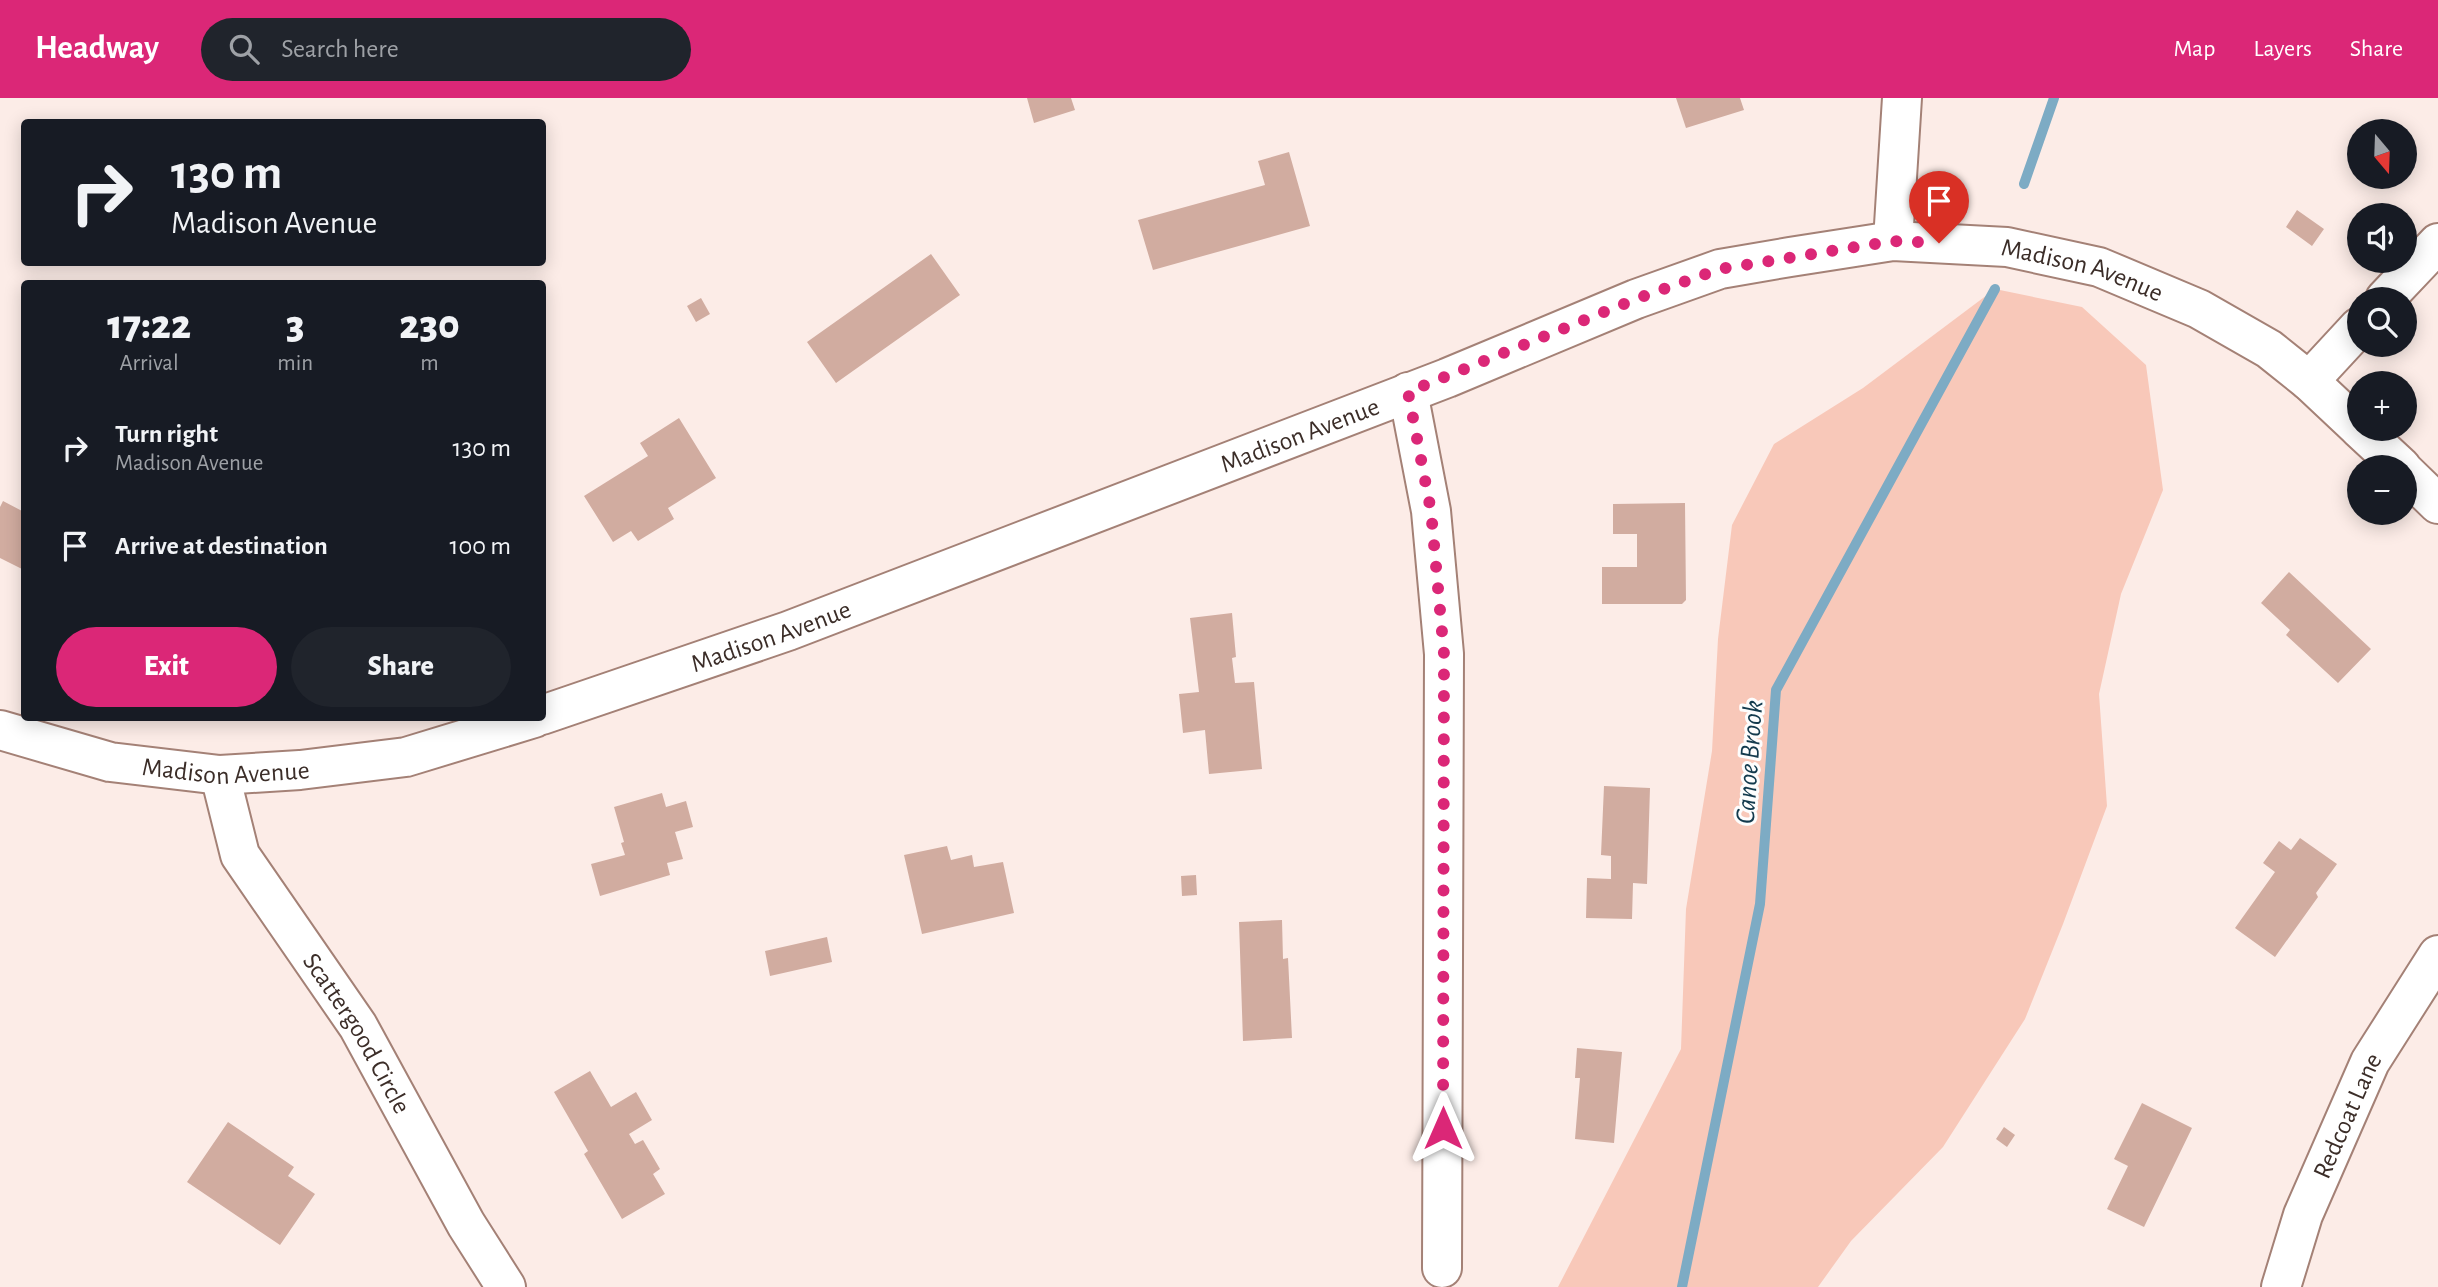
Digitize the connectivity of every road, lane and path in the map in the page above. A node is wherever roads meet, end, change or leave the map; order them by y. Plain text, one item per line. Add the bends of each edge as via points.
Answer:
1 (1902, 98) edge
2 (1893, 241) junction
3 (2438, 243) edge
4 (2396, 287) edge
5 (2347, 340) edge
6 (2309, 381) junction
7 (1408, 392) junction
8 (2347, 417) edge
9 (2373, 441) edge
10 (2387, 455) edge
11 (2417, 484) edge
12 (2438, 504) edge
13 (546, 714) edge
14 (524, 721) edge
15 (0, 730) edge
16 (220, 775) junction
17 (2438, 955) edge
18 (1442, 1268) dead end
19 (506, 1287) edge
20 (2281, 1287) edge

1 - 2 street
2 - 6 street, Madison Avenue via 2007,247 2099,267 2199,309 2269,349
2 - 7 street, Madison Avenue via 1720,269
3 - 4 street
5 - 6 street
6 - 8 street, Madison Avenue
7 - 13 street, Madison Avenue via 788,631
7 - 18 street via 1431,511 1444,654
9 - 10 street, Madison Avenue
11 - 12 street
14 - 16 street, Madison Avenue via 406,757
15 - 16 street, Madison Avenue via 110,762
16 - 19 street, Scattergood Circle via 240,855 358,1026 466,1224
17 - 20 street, Redcoat Lane via 2370,1062 2303,1215

